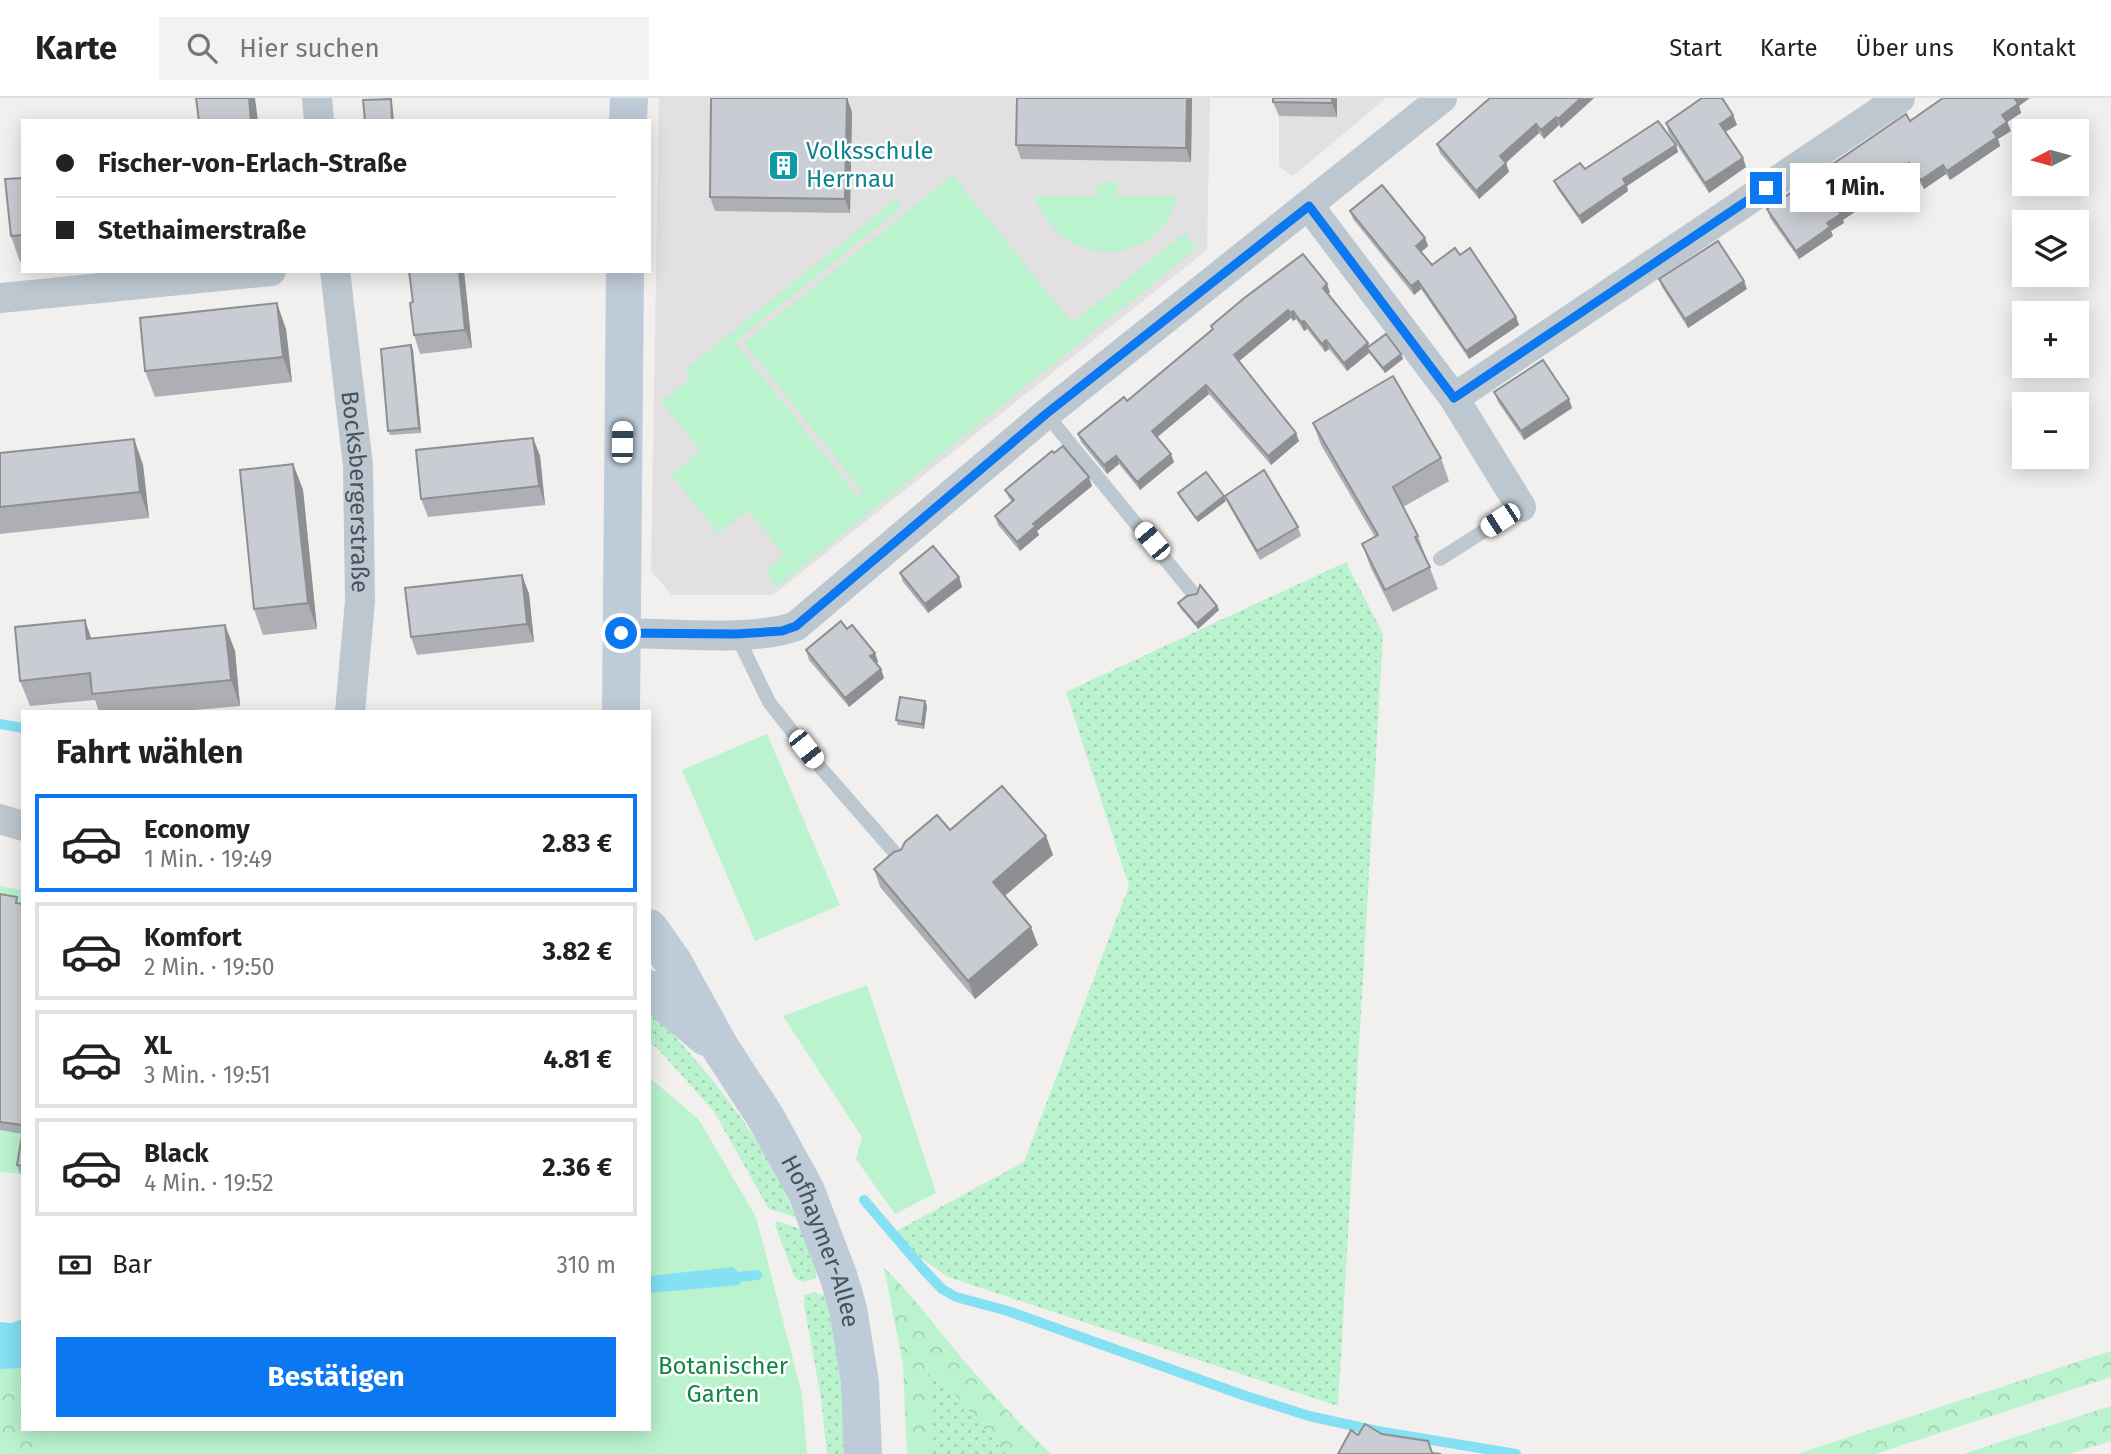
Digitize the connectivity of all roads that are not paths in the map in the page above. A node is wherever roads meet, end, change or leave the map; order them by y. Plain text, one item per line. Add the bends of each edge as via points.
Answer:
1 (317, 98) edge
2 (628, 98) edge
3 (1442, 98) edge
4 (1900, 98) edge
5 (319, 119) edge
6 (628, 119) edge
7 (1309, 206) junction
8 (251, 273) edge
9 (335, 273) edge
10 (625, 273) edge
11 (0, 298) edge
12 (1454, 398) junction
13 (1046, 414) junction
14 (1521, 507) joint
15 (1440, 559) dead end
16 (1192, 592) edge
17 (621, 633) junction
18 (736, 634) junction
19 (351, 710) edge
20 (621, 710) edge
21 (0, 819) edge
22 (21, 825) edge
23 (902, 861) edge
24 (651, 931) edge
25 (651, 991) edge
26 (721, 1049) junction
27 (863, 1454) edge

1 - 5 street
2 - 6 street
3 - 7 street
4 - 12 street
7 - 12 street
7 - 13 street
8 - 11 street
9 - 19 street, Bocksbergerstraße via 358,466 360,601
10 - 17 street
12 - 14 street
13 - 16 lane
13 - 18 street via 796,626
14 - 15 lane
17 - 18 street
17 - 20 street
18 - 23 lane via 769,702
21 - 22 street
24 - 26 street, Hofhaymer-Allee
25 - 26 street, Hofhaymer-Allee
26 - 27 street, Hofhaymer-Allee via 789,1156 839,1278 856,1345

